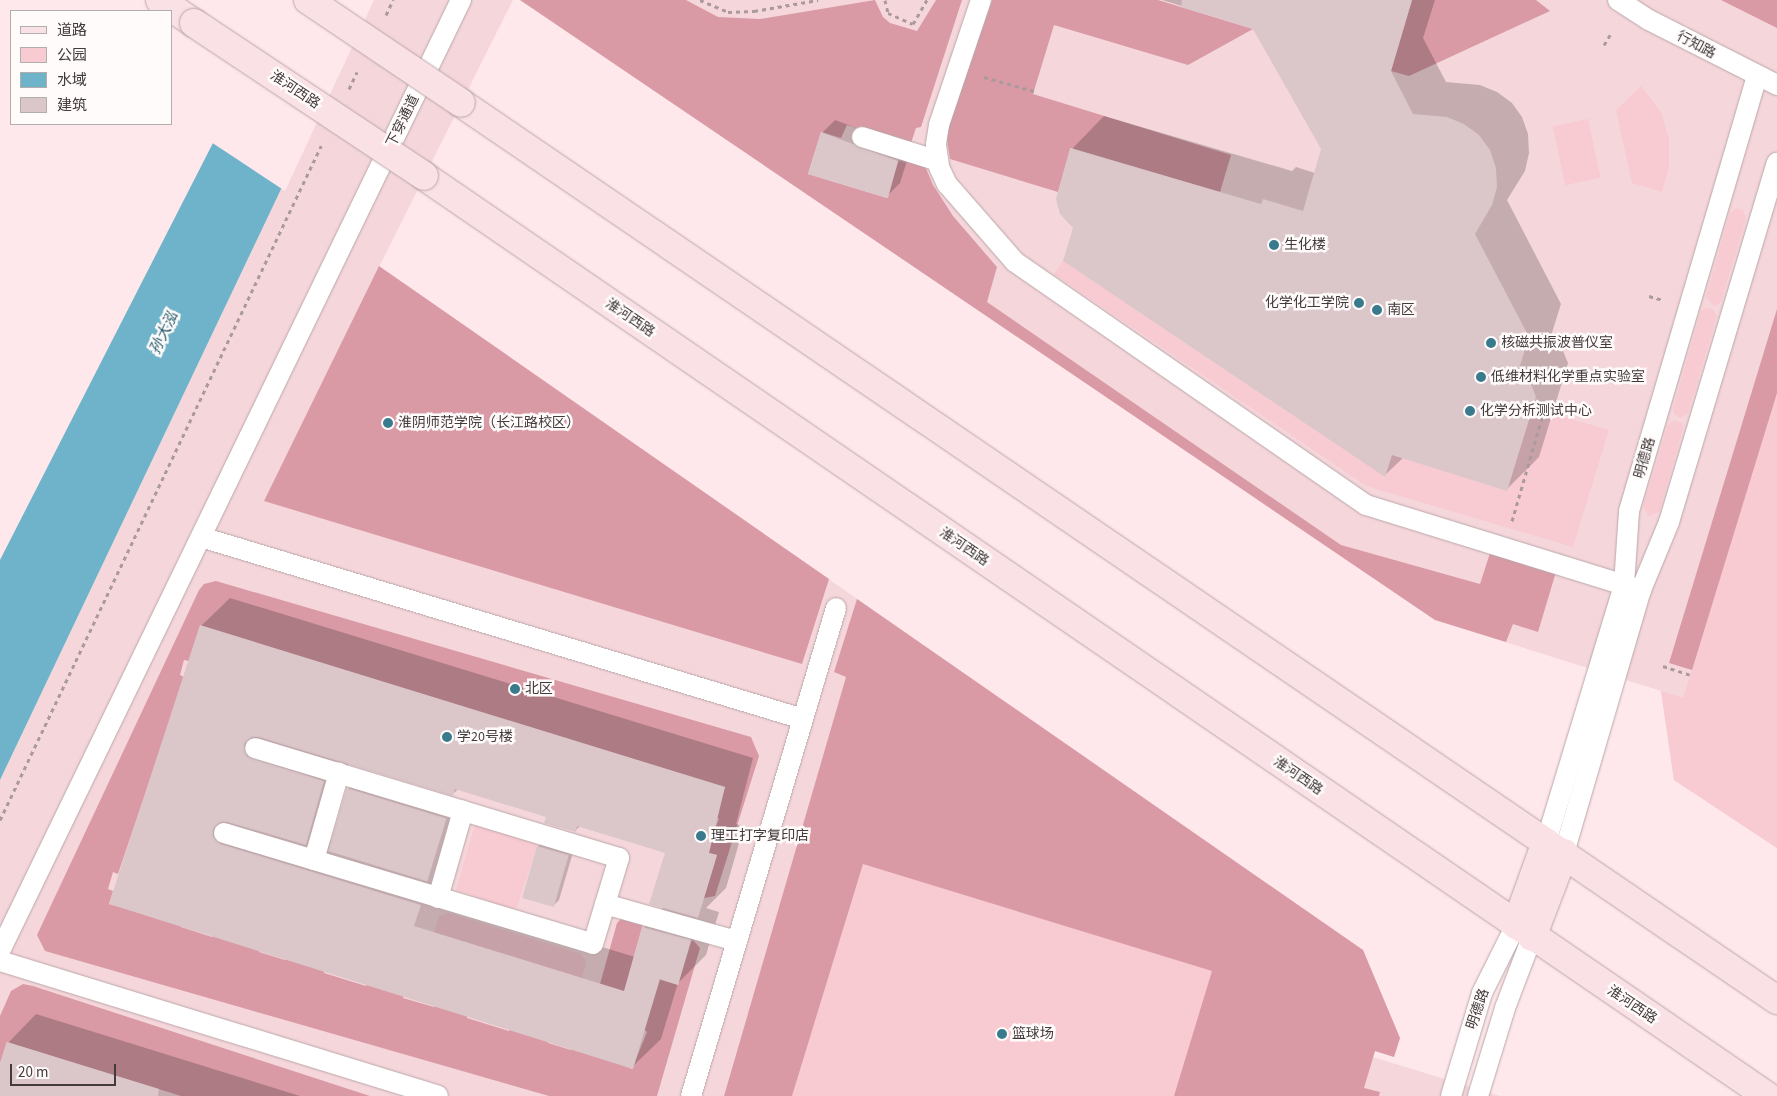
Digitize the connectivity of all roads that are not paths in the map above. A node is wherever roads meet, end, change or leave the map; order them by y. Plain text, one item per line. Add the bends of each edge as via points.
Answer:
1 (160, 0) edge
2 (308, 0) edge
3 (461, 0) edge
4 (982, 0) edge
5 (1618, 0) edge
6 (1757, 76) junction
7 (1777, 85) edge
8 (862, 137) dead end
9 (938, 161) junction
10 (1777, 163) edge
11 (201, 537) junction
12 (1633, 588) junction
13 (836, 608) dead end
14 (803, 719) junction
15 (255, 748) dead end
16 (339, 773) junction
17 (463, 810) junction
18 (224, 834) dead end
19 (1555, 848) junction
20 (314, 860) junction
21 (438, 898) junction
22 (605, 904) junction
23 (1524, 931) junction
24 (737, 941) junction
25 (0, 951) edge
26 (0, 961) edge
27 (1777, 1000) edge
28 (438, 1096) edge
29 (691, 1096) edge
30 (1450, 1096) edge
31 (1478, 1096) edge
32 (1767, 1096) edge

1 - 23 main road, 淮河西路, bridge via 424,176
2 - 19 main road, bridge
3 - 11 lane, 下穿通道
4 - 9 lane via 939,125
5 - 6 lane, 行知路 via 1648,20
6 - 7 lane, 行知路
6 - 12 lane, 明德路 via 1629,511
8 - 9 lane
9 - 12 lane via 947,184 1015,262 1366,505
10 - 12 lane, 明德路 via 1669,522
11 - 14 lane
11 - 25 lane, 下穿通道
12 - 19 lane, 明德路
13 - 14 lane
14 - 24 lane
15 - 16 lane
16 - 17 lane
16 - 20 lane
17 - 21 lane
17 - 22 lane via 619,858
18 - 20 lane
19 - 23 main road
19 - 27 main road
20 - 21 lane
21 - 22 lane via 593,944
22 - 24 lane
23 - 30 lane, 明德路 via 1482,993
23 - 31 lane, 明德路
23 - 32 main road, 淮河西路
24 - 29 lane
26 - 28 lane

